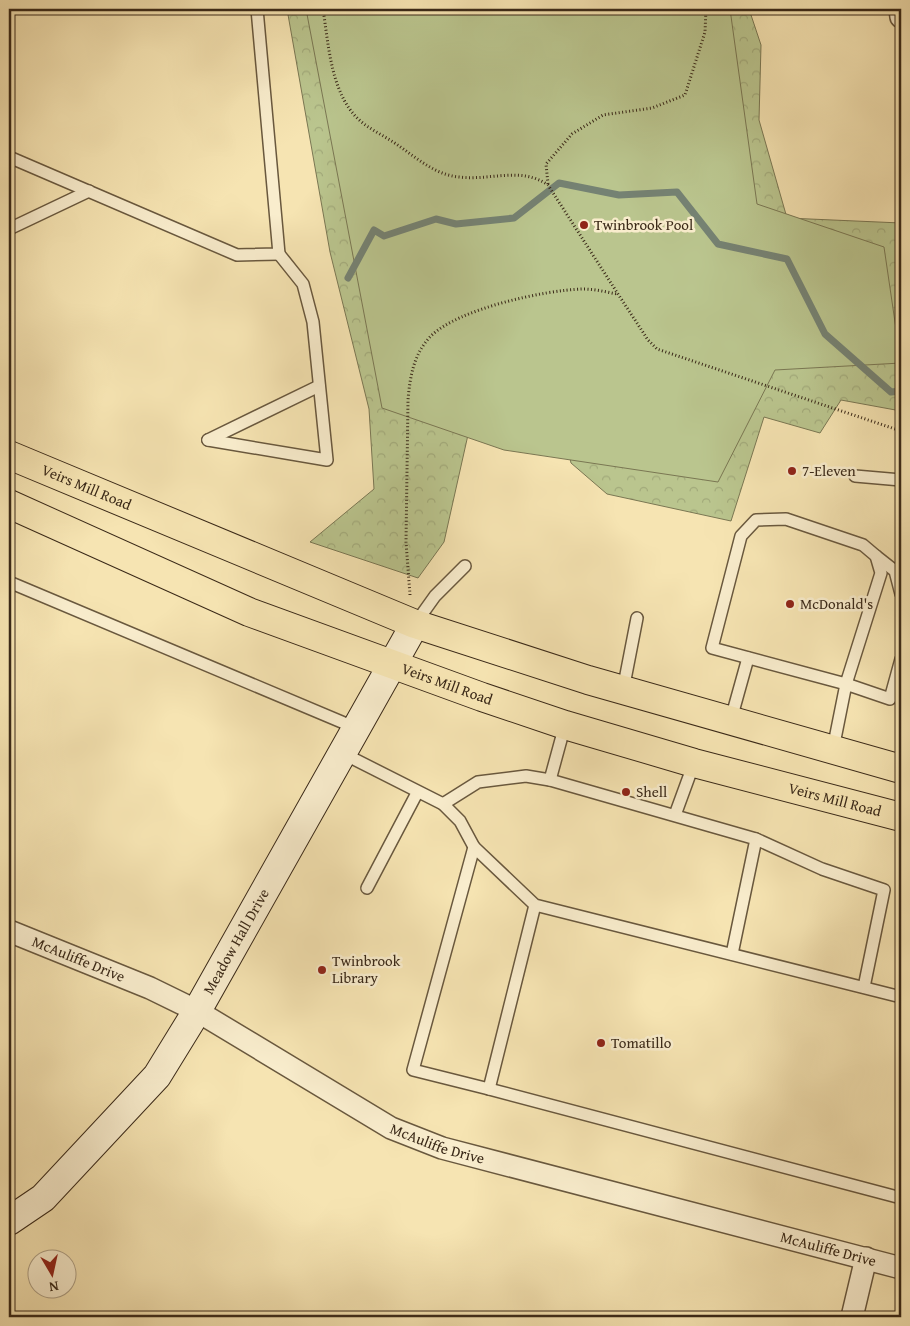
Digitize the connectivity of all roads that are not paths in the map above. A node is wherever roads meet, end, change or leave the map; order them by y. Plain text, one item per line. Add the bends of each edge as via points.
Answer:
1 (257, 9) edge
2 (900, 9) edge
3 (901, 17) edge
4 (9, 157) edge
5 (89, 191) junction
6 (9, 229) edge
7 (279, 254) junction
8 (320, 386) junction
9 (9, 455) edge
10 (855, 476) dead end
11 (901, 480) edge
12 (9, 504) edge
13 (876, 556) junction
14 (465, 566) dead end
15 (9, 582) edge
16 (901, 594) edge
17 (637, 618) dead end
18 (415, 624) junction
19 (748, 658) junction
20 (901, 658) edge
21 (392, 664) junction
22 (846, 684) junction
23 (623, 690) junction
24 (731, 719) junction
25 (565, 725) junction
26 (356, 728) junction
27 (833, 749) junction
28 (342, 753) junction
29 (694, 763) junction
30 (901, 769) edge
31 (550, 780) junction
32 (417, 792) junction
33 (443, 804) junction
34 (675, 815) junction
35 (901, 817) edge
36 (756, 839) junction
37 (474, 847) junction
38 (368, 888) dead end
39 (535, 905) junction
40 (9, 931) edge
41 (732, 954) junction
42 (864, 987) junction
43 (901, 997) edge
44 (197, 1010) junction
45 (489, 1090) junction
46 (901, 1198) edge
47 (9, 1221) edge
48 (866, 1258) junction
49 (901, 1268) edge
50 (852, 1317) edge

1 - 7 lane
2 - 3 street
4 - 5 lane
5 - 6 lane
5 - 7 lane via 237,255
7 - 8 lane via 303,284 313,322
8 - 8 lane via 327,460 208,440 242,424
9 - 18 main road, Veirs Mill Road
10 - 11 lane
12 - 21 main road, Veirs Mill Road via 249,612
13 - 16 lane via 894,571
13 - 19 lane via 863,545 786,519 756,520 741,536 712,648
13 - 22 lane via 880,573
14 - 18 lane via 435,596
15 - 26 lane
17 - 23 lane
18 - 21 street, Meadow Hall Drive
18 - 23 main road, Veirs Mill Road
19 - 22 lane
19 - 24 lane
20 - 22 lane via 890,699
21 - 25 main road, Veirs Mill Road
21 - 26 street, Meadow Hall Drive
22 - 27 lane
23 - 24 main road, Veirs Mill Road
24 - 27 main road, Veirs Mill Road
25 - 29 main road, Veirs Mill Road
25 - 31 lane
26 - 28 street, Meadow Hall Drive
27 - 30 main road, Veirs Mill Road
28 - 32 lane
28 - 44 street, Meadow Hall Drive
29 - 34 lane
29 - 35 main road, Veirs Mill Road
31 - 33 lane via 526,776 478,782
31 - 34 lane
32 - 33 lane
32 - 38 lane
33 - 37 lane via 460,821
34 - 36 lane
36 - 41 lane
36 - 42 lane via 822,870 884,890
37 - 39 lane
37 - 45 lane via 413,1070
39 - 41 lane
39 - 45 lane
40 - 44 street, McAuliffe Drive
41 - 42 lane
42 - 43 lane
44 - 47 street, Meadow Hall Drive via 157,1076 43,1198
44 - 48 street, McAuliffe Drive via 391,1128 442,1148
45 - 46 lane
48 - 49 street, McAuliffe Drive
48 - 50 street

